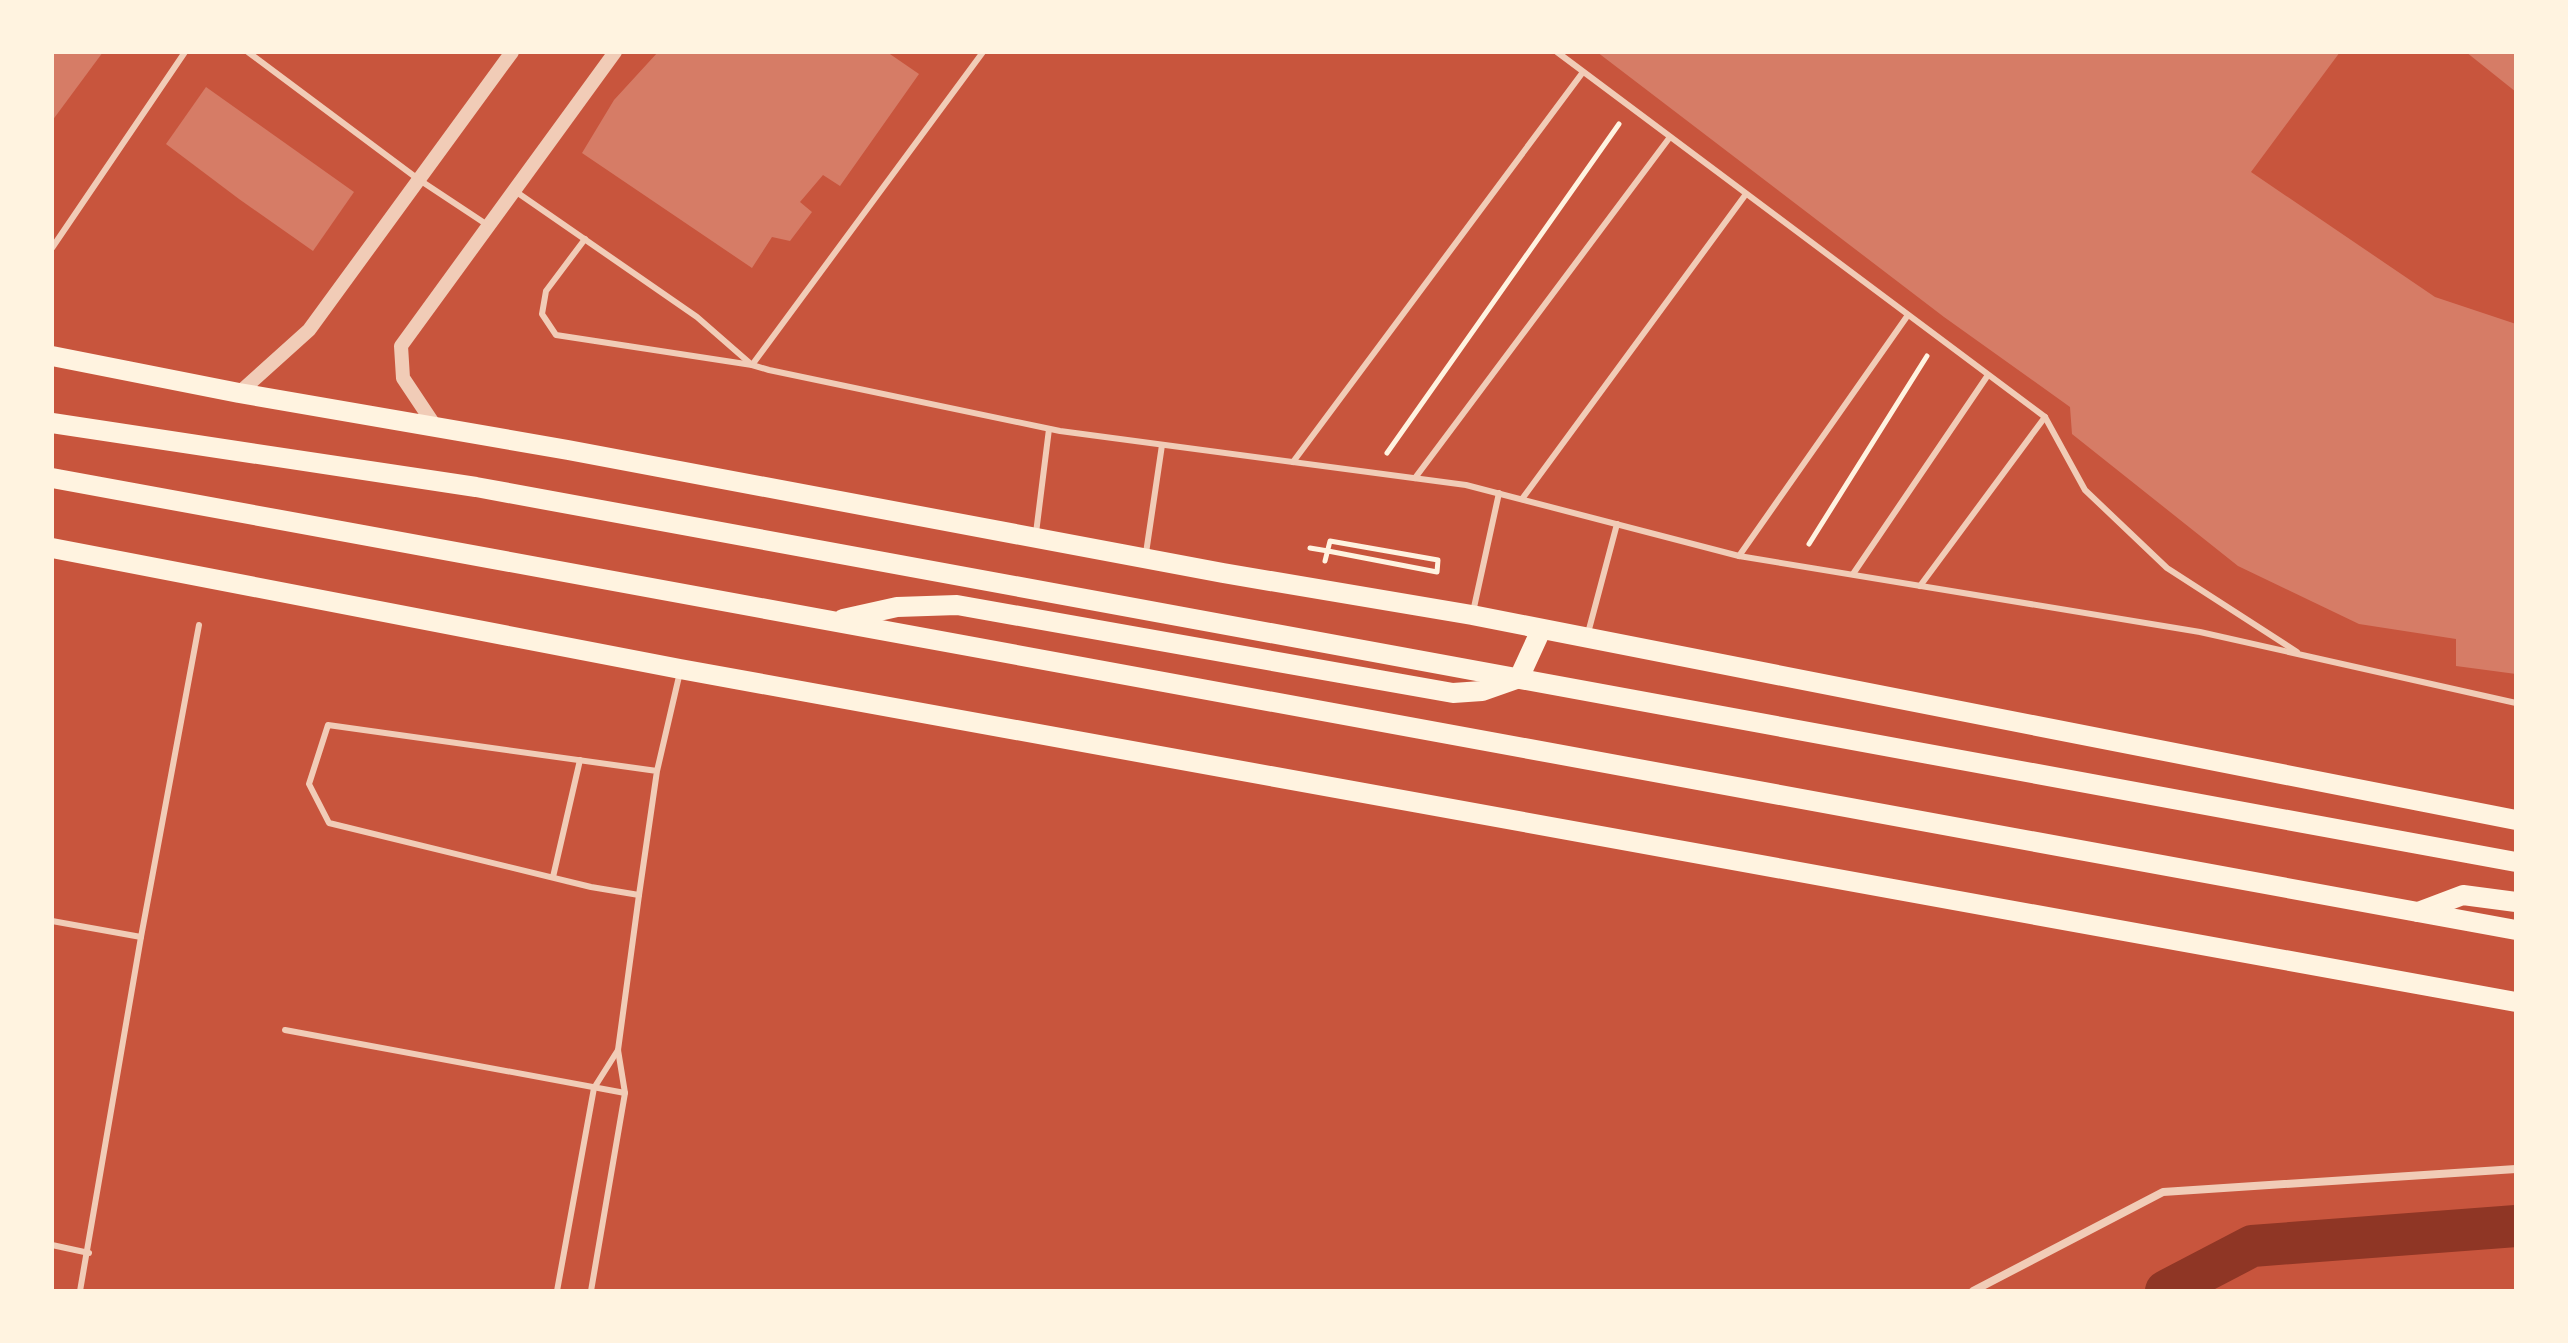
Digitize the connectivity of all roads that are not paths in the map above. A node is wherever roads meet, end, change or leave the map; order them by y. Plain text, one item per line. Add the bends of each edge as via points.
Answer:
1 (185, 52) edge
2 (248, 52) edge
3 (512, 52) edge
4 (615, 52) edge
5 (983, 52) edge
6 (1557, 52) edge
7 (1583, 72) junction
8 (1670, 137) junction
9 (418, 179) junction
10 (514, 191) junction
11 (1746, 194) junction
12 (489, 226) junction
13 (585, 239) junction
14 (52, 248) edge
15 (1908, 315) junction
16 (52, 356) edge
17 (752, 365) junction
18 (1988, 375) junction
19 (239, 393) junction
20 (2045, 417) junction
21 (52, 423) edge
22 (437, 429) junction
23 (1049, 429) junction
24 (1162, 445) junction
25 (1293, 462) junction
26 (52, 478) edge
27 (1415, 478) junction
28 (1499, 493) junction
29 (1522, 499) junction
30 (1617, 524) junction
31 (1035, 537) junction
32 (52, 548) edge
33 (1739, 556) junction
34 (1146, 557) junction
35 (1853, 574) junction
36 (1920, 586) junction
37 (1472, 615) junction
38 (835, 621) junction
39 (199, 625) dead end
40 (1541, 630) junction
41 (1586, 639) junction
42 (2301, 655) junction
43 (680, 669) junction
44 (1519, 678) junction
45 (2516, 703) edge
46 (580, 760) junction
47 (657, 771) junction
48 (2516, 820) edge
49 (2516, 862) edge
50 (553, 877) junction
51 (639, 895) junction
52 (2516, 902) edge
53 (2418, 912) junction
54 (52, 921) edge
55 (2516, 930) edge
56 (141, 937) junction
57 (2516, 1002) edge
58 (285, 1030) dead end
59 (618, 1050) junction
60 (594, 1088) junction
61 (625, 1093) junction
62 (2516, 1169) edge
63 (52, 1245) edge
64 (89, 1253) junction
65 (80, 1291) edge
66 (557, 1291) edge
67 (591, 1291) edge
68 (1973, 1291) edge

1 - 14 lane
2 - 9 lane
3 - 9 street
4 - 10 street
5 - 17 lane
6 - 7 lane
7 - 8 lane
7 - 25 lane
8 - 11 lane
8 - 27 lane
9 - 12 lane
9 - 19 street via 309,330
10 - 12 street
10 - 13 lane
11 - 15 lane
11 - 29 lane
12 - 22 street via 401,346 403,378
13 - 17 lane via 697,317
13 - 17 lane via 546,291 542,314 556,335
15 - 18 lane
15 - 33 lane
16 - 19 main road
17 - 23 lane
18 - 20 lane
18 - 35 lane
19 - 22 main road
20 - 36 lane
20 - 42 lane via 2085,490 2167,568
21 - 44 main road via 476,487
22 - 31 main road
23 - 24 lane
23 - 31 lane
24 - 25 lane
24 - 34 lane
25 - 27 lane
26 - 38 main road
27 - 28 lane
28 - 29 lane
28 - 37 lane
29 - 30 lane
30 - 33 lane
30 - 41 lane
31 - 34 main road
32 - 43 main road
33 - 35 lane
34 - 37 main road
35 - 36 lane
36 - 42 lane via 2200,632
37 - 40 main road
38 - 44 main road via 897,607 957,605 1453,693 1482,691
38 - 53 main road
39 - 56 lane
40 - 41 main road
40 - 44 main road
41 - 48 main road
42 - 45 lane
43 - 47 lane
43 - 57 main road
44 - 49 main road
46 - 47 lane
46 - 50 lane
46 - 50 lane via 328,725 309,784 329,823
47 - 51 lane
50 - 51 lane
51 - 59 lane
52 - 53 main road via 2463,895
53 - 55 main road
54 - 56 lane
56 - 64 lane
58 - 60 lane
59 - 60 lane
59 - 61 lane
60 - 61 lane
60 - 66 lane
61 - 67 lane
62 - 68 street via 2163,1192
63 - 64 lane
64 - 65 lane

